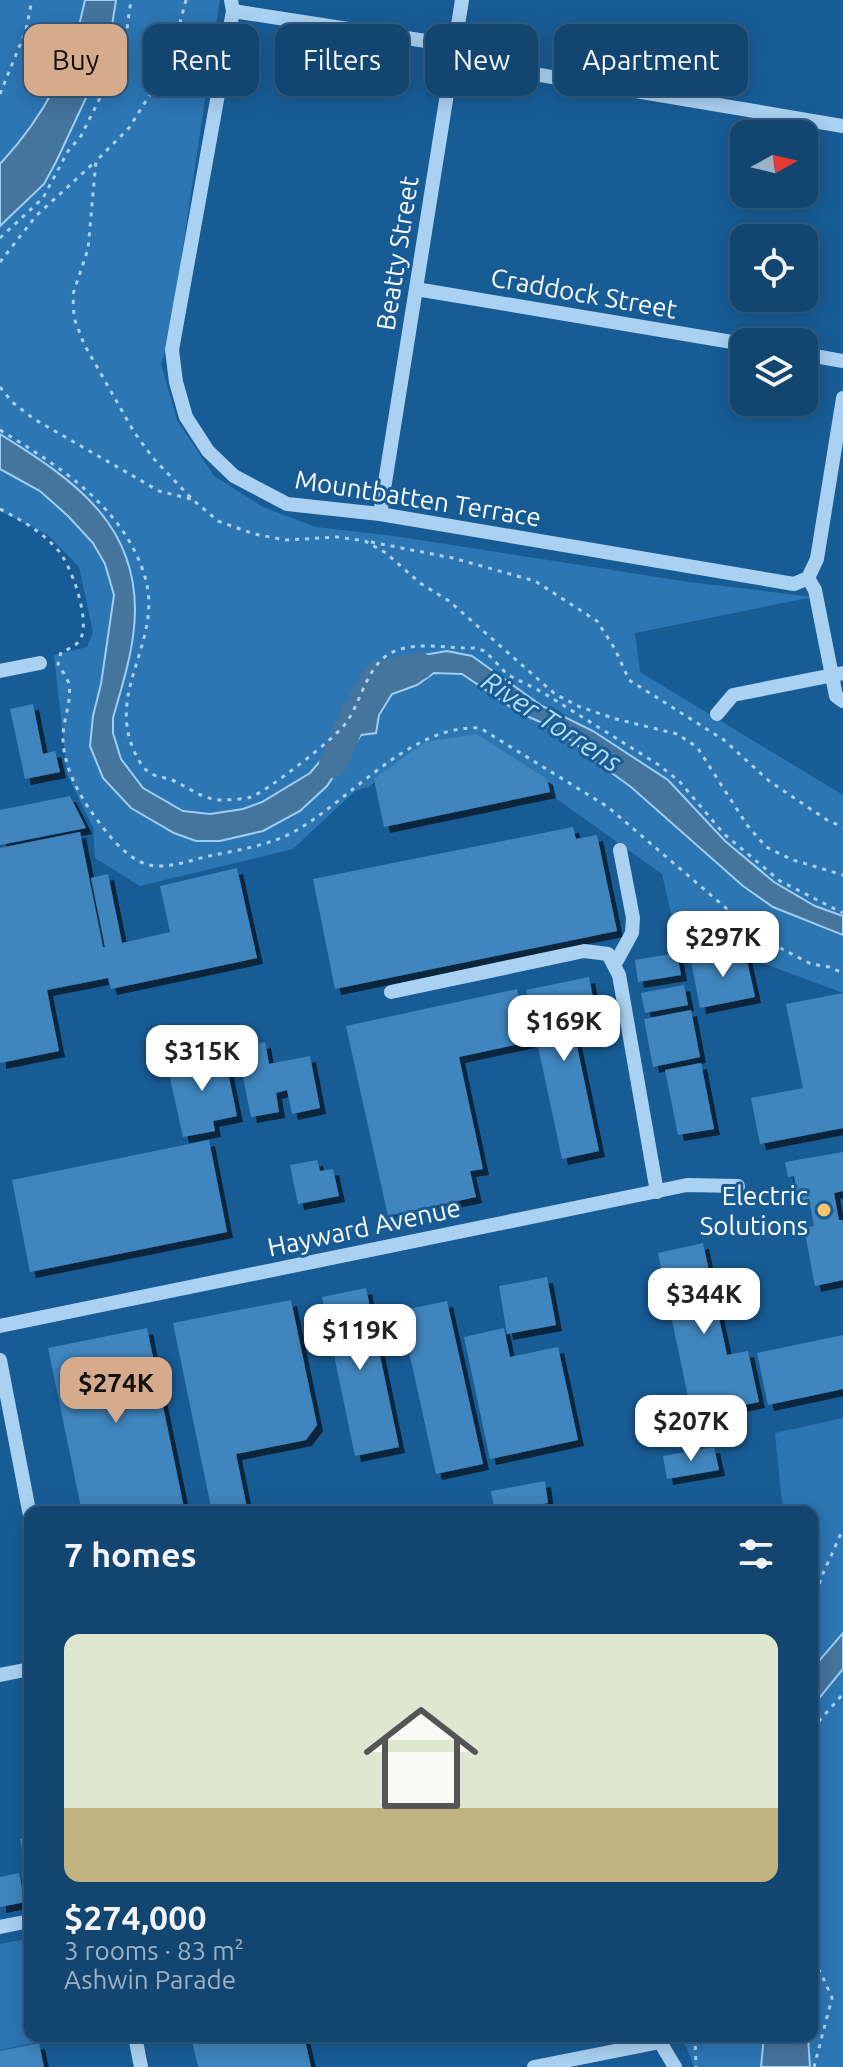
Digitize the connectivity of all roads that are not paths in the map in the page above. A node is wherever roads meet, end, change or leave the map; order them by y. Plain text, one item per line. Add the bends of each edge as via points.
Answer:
1 (462, 0) edge
2 (232, 5) edge
3 (459, 24) edge
4 (425, 40) edge
5 (538, 75) edge
6 (448, 96) edge
7 (843, 126) edge
8 (416, 289) junction
9 (730, 342) edge
10 (818, 357) edge
11 (843, 361) edge
12 (843, 398) edge
13 (840, 434) edge
14 (380, 514) junction
15 (808, 578) junction
16 (40, 663) dead end
17 (0, 671) edge
18 (838, 674) edge
19 (843, 701) edge
20 (717, 714) dead end
21 (620, 850) dead end
22 (615, 964) junction
23 (391, 992) dead end
24 (738, 1186) dead end
25 (657, 1192) junction
26 (0, 1326) edge
27 (0, 1360) edge
28 (2, 1384) edge
29 (28, 1506) edge
30 (24, 1670) edge
31 (0, 1675) edge
32 (24, 1922) edge
33 (0, 1927) edge
34 (136, 2042) edge
35 (141, 2067) edge
36 (534, 2067) edge
37 (675, 2067) edge

1 - 3 street, Beatty Street
2 - 4 street
2 - 14 street, Mountbatten Terrace via 172,350 186,417 208,451 234,476 287,504
5 - 7 street
6 - 8 street, Beatty Street
8 - 9 street, Craddock Street
8 - 14 street, Beatty Street
10 - 11 street
12 - 13 street
13 - 15 street via 817,559
14 - 15 street, Mountbatten Terrace via 785,584
15 - 18 street
16 - 17 street
18 - 19 street via 836,696
18 - 20 street via 733,695
21 - 22 street via 633,918 632,933
22 - 23 street via 608,954 584,951
22 - 25 street
24 - 25 street, Hayward Avenue via 687,1185
25 - 26 street, Hayward Avenue
27 - 28 street
28 - 29 street
30 - 31 street
32 - 33 street
34 - 35 street
36 - 37 street via 660,2042

